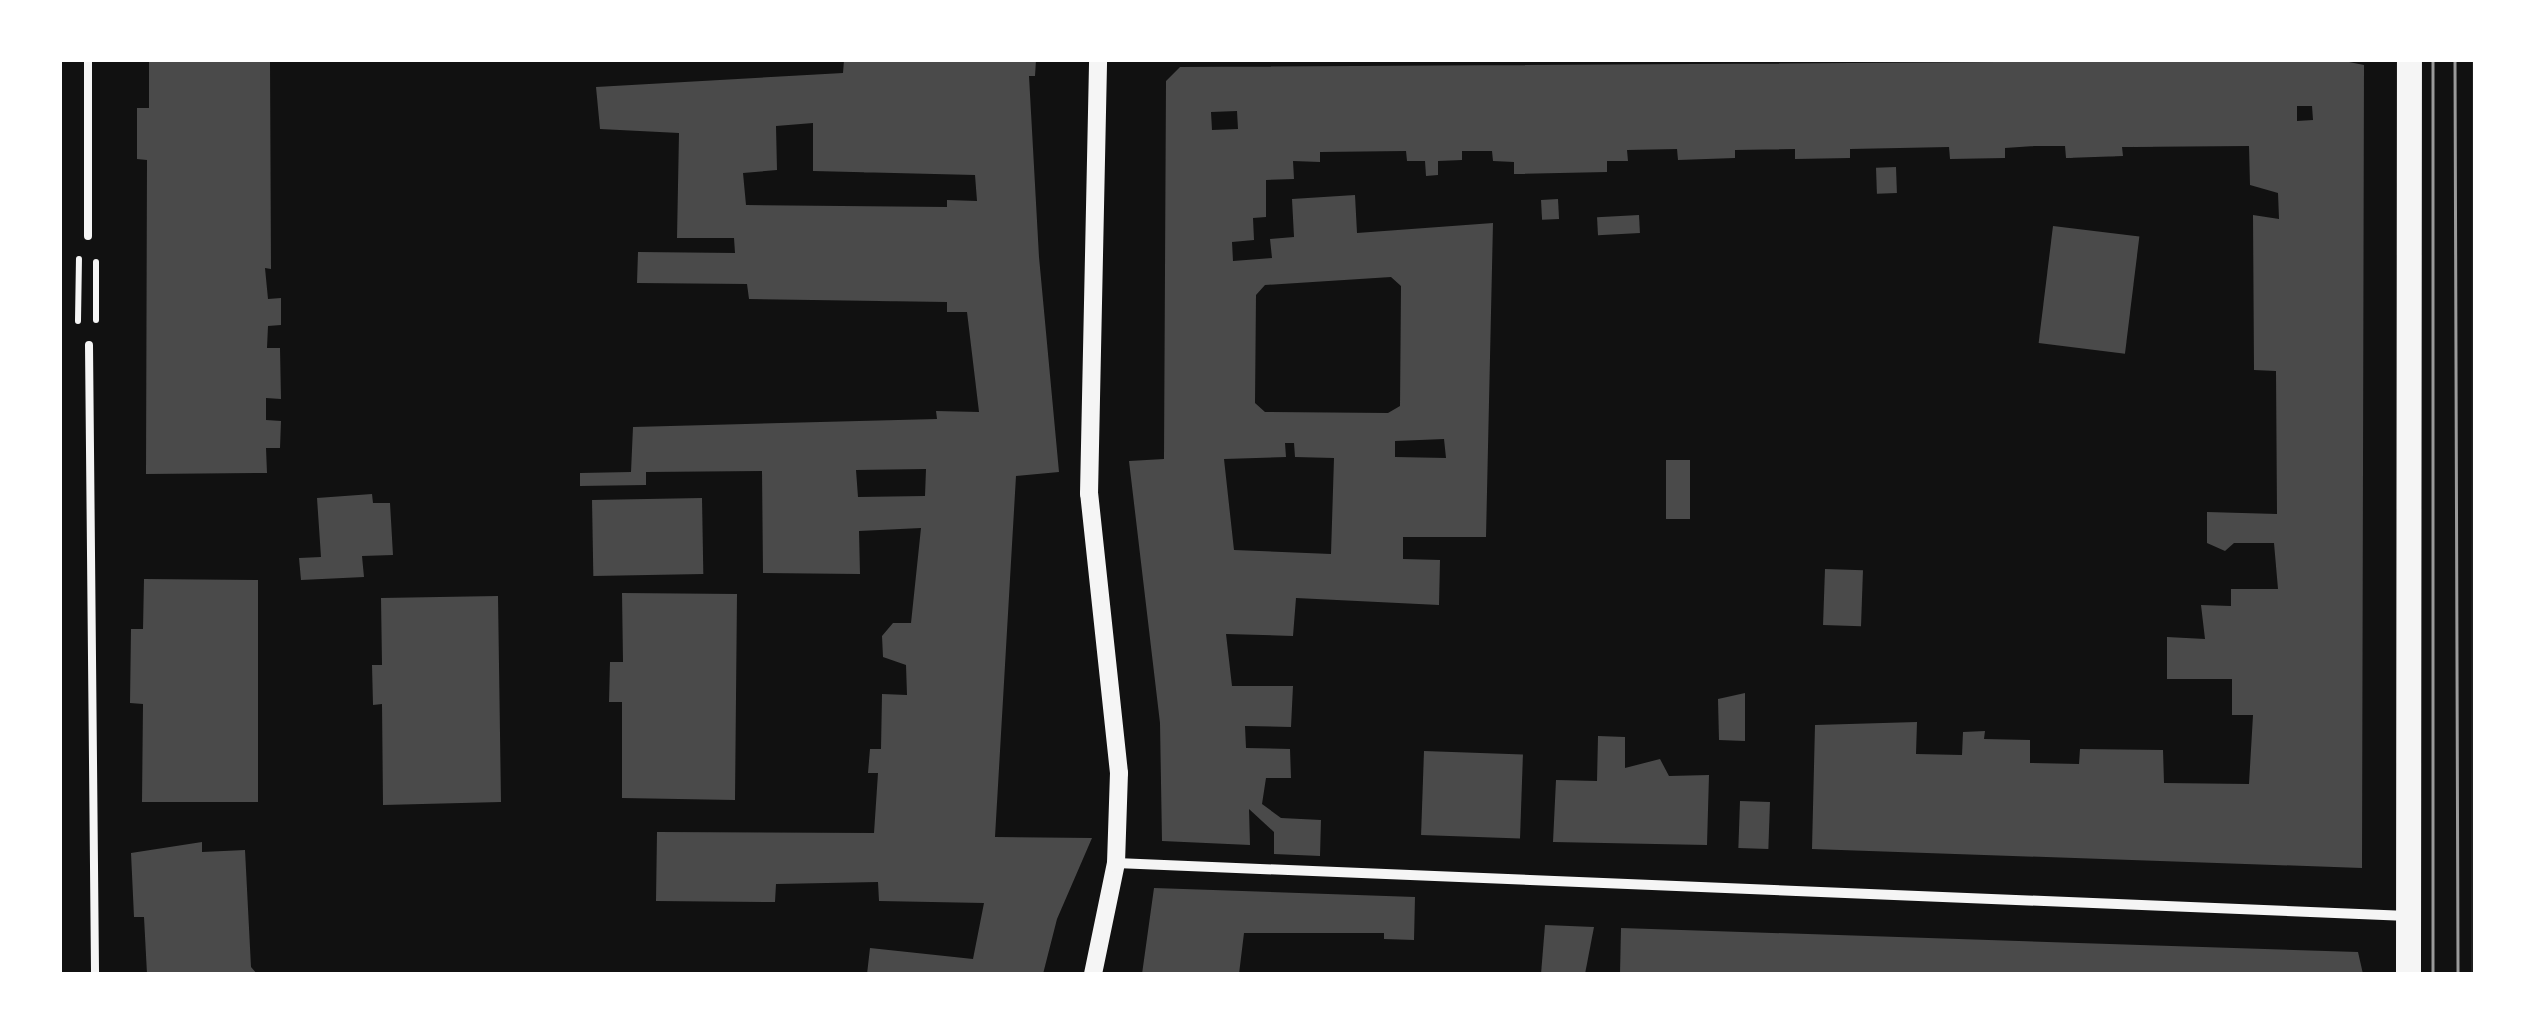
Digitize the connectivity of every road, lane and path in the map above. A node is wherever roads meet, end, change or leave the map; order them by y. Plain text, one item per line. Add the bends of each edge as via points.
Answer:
1 (88, 60) edge
2 (1098, 60) edge
3 (2410, 60) edge
4 (88, 236) junction
5 (88, 345) junction
6 (1116, 863) junction
7 (2408, 916) junction
8 (95, 974) edge
9 (1093, 974) edge
10 (2408, 974) edge

1 - 4 lane
2 - 6 street via 1089,494 1119,774
3 - 7 main road
4 - 5 path via 96,265 96,322
4 - 5 path via 77,264 78,326
5 - 8 lane
6 - 7 street
6 - 9 street
7 - 10 main road

